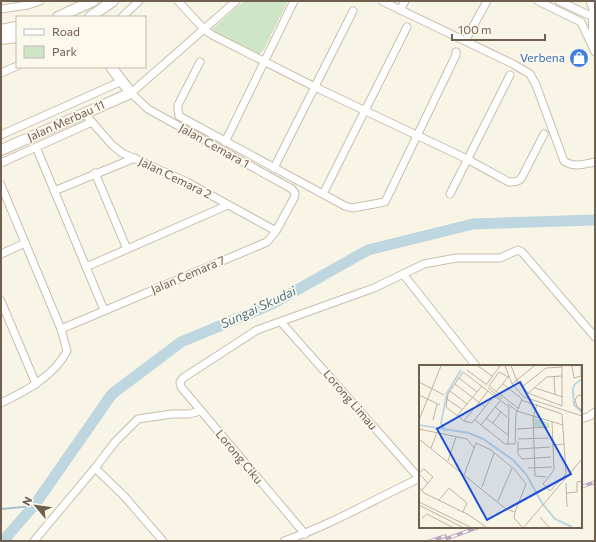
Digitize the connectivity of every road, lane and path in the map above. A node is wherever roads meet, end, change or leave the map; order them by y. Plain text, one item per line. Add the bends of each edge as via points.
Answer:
1 (40, 1) edge
2 (93, 1) edge
3 (112, 1) edge
4 (139, 1) edge
5 (178, 1) edge
6 (236, 1) edge
7 (294, 1) edge
8 (382, 1) edge
9 (405, 1) edge
10 (487, 1) edge
11 (538, 1) edge
12 (559, 1) edge
13 (590, 1) edge
14 (28, 3) edge
15 (1, 9) edge
16 (400, 10) junction
17 (353, 11) dead end
18 (75, 12) edge
19 (61, 16) edge
20 (89, 16) edge
21 (90, 16) edge
22 (123, 16) edge
23 (593, 17) junction
24 (407, 26) dead end
25 (16, 28) edge
26 (204, 29) junction
27 (1, 30) edge
28 (16, 37) edge
29 (1, 40) edge
30 (465, 41) junction
31 (592, 43) junction
32 (456, 52) dead end
33 (595, 52) edge
34 (200, 62) dead end
35 (264, 62) junction
36 (16, 66) edge
37 (113, 68) edge
38 (1, 73) edge
39 (510, 75) dead end
40 (122, 81) junction
41 (315, 87) junction
42 (132, 93) junction
43 (365, 111) junction
44 (84, 113) junction
45 (92, 122) junction
46 (544, 134) dead end
47 (417, 135) junction
48 (1, 136) edge
49 (225, 142) junction
50 (36, 147) junction
51 (1, 150) edge
52 (135, 158) junction
53 (467, 159) junction
54 (595, 162) edge
55 (1, 163) edge
56 (274, 168) junction
57 (95, 173) junction
58 (1, 185) edge
59 (54, 192) junction
60 (323, 194) junction
61 (450, 194) dead end
62 (294, 198) joint
63 (228, 205) junction
64 (276, 232) junction
65 (25, 243) junction
66 (127, 249) junction
67 (1, 254) edge
68 (86, 267) junction
69 (403, 274) junction
70 (1, 301) edge
71 (104, 310) junction
72 (281, 322) junction
73 (61, 329) junction
74 (595, 337) edge
75 (475, 365) edge
76 (36, 384) junction
77 (1, 403) edge
78 (200, 411) junction
79 (595, 412) edge
80 (582, 418) edge
81 (95, 468) junction
82 (419, 478) edge
83 (305, 534) junction
84 (34, 541) edge
85 (163, 541) edge
86 (284, 541) edge

1 - 14 street
2 - 18 street
3 - 21 street
4 - 22 street
5 - 26 street
6 - 26 street
7 - 35 street
8 - 16 street
9 - 16 street
10 - 30 street
11 - 31 street via 581,22
12 - 23 street
13 - 23 street
14 - 15 street
16 - 30 street
17 - 41 street
18 - 19 street
18 - 20 street via 86,10
23 - 31 street
24 - 43 street
25 - 27 street
26 - 35 street
26 - 42 street
28 - 29 street
30 - 54 street via 530,74 564,161 572,165
31 - 33 street
32 - 47 street
34 - 49 street via 178,105 178,113 182,118
35 - 41 street
35 - 49 street
36 - 38 street
37 - 40 street
39 - 53 street
40 - 42 street
40 - 48 street
41 - 43 street
41 - 56 street
42 - 44 street, Jalan Merbau 11
42 - 62 street, Jalan Cemara 1 via 148,109 292,189 295,193
43 - 47 street
43 - 60 street
44 - 45 street, Jalan Cemara 2
44 - 51 street, Jalan Merbau 11
45 - 50 street
45 - 52 street, Jalan Cemara 2 via 112,145 122,153
46 - 53 street via 520,181 509,182
47 - 53 street
47 - 60 street via 385,202 352,208
49 - 56 street
50 - 55 street
50 - 59 street
52 - 57 street
52 - 63 street, Jalan Cemara 2 via 187,182
53 - 61 street
56 - 60 street
57 - 59 street
57 - 66 street
58 - 65 street
59 - 68 street
62 - 64 street, Jalan Cemara 7
63 - 64 street, Jalan Cemara 2
63 - 66 street
64 - 71 street, Jalan Cemara 7 via 266,242
65 - 67 street
65 - 73 street
66 - 68 street
68 - 71 street
69 - 72 street via 374,288
69 - 74 street via 424,264 456,258 500,258 518,250
69 - 75 street
70 - 76 street
71 - 73 street, Jalan Cemara 7
72 - 78 street, Lorong Ciku via 257,330 183,378 180,382 181,387
72 - 82 street, Lorong Limau
73 - 76 street via 67,350 63,360
76 - 77 street
78 - 81 street via 138,419 115,442
78 - 83 street, Lorong Ciku
79 - 80 street
81 - 84 street
81 - 85 street via 124,496
82 - 83 street
83 - 86 street

